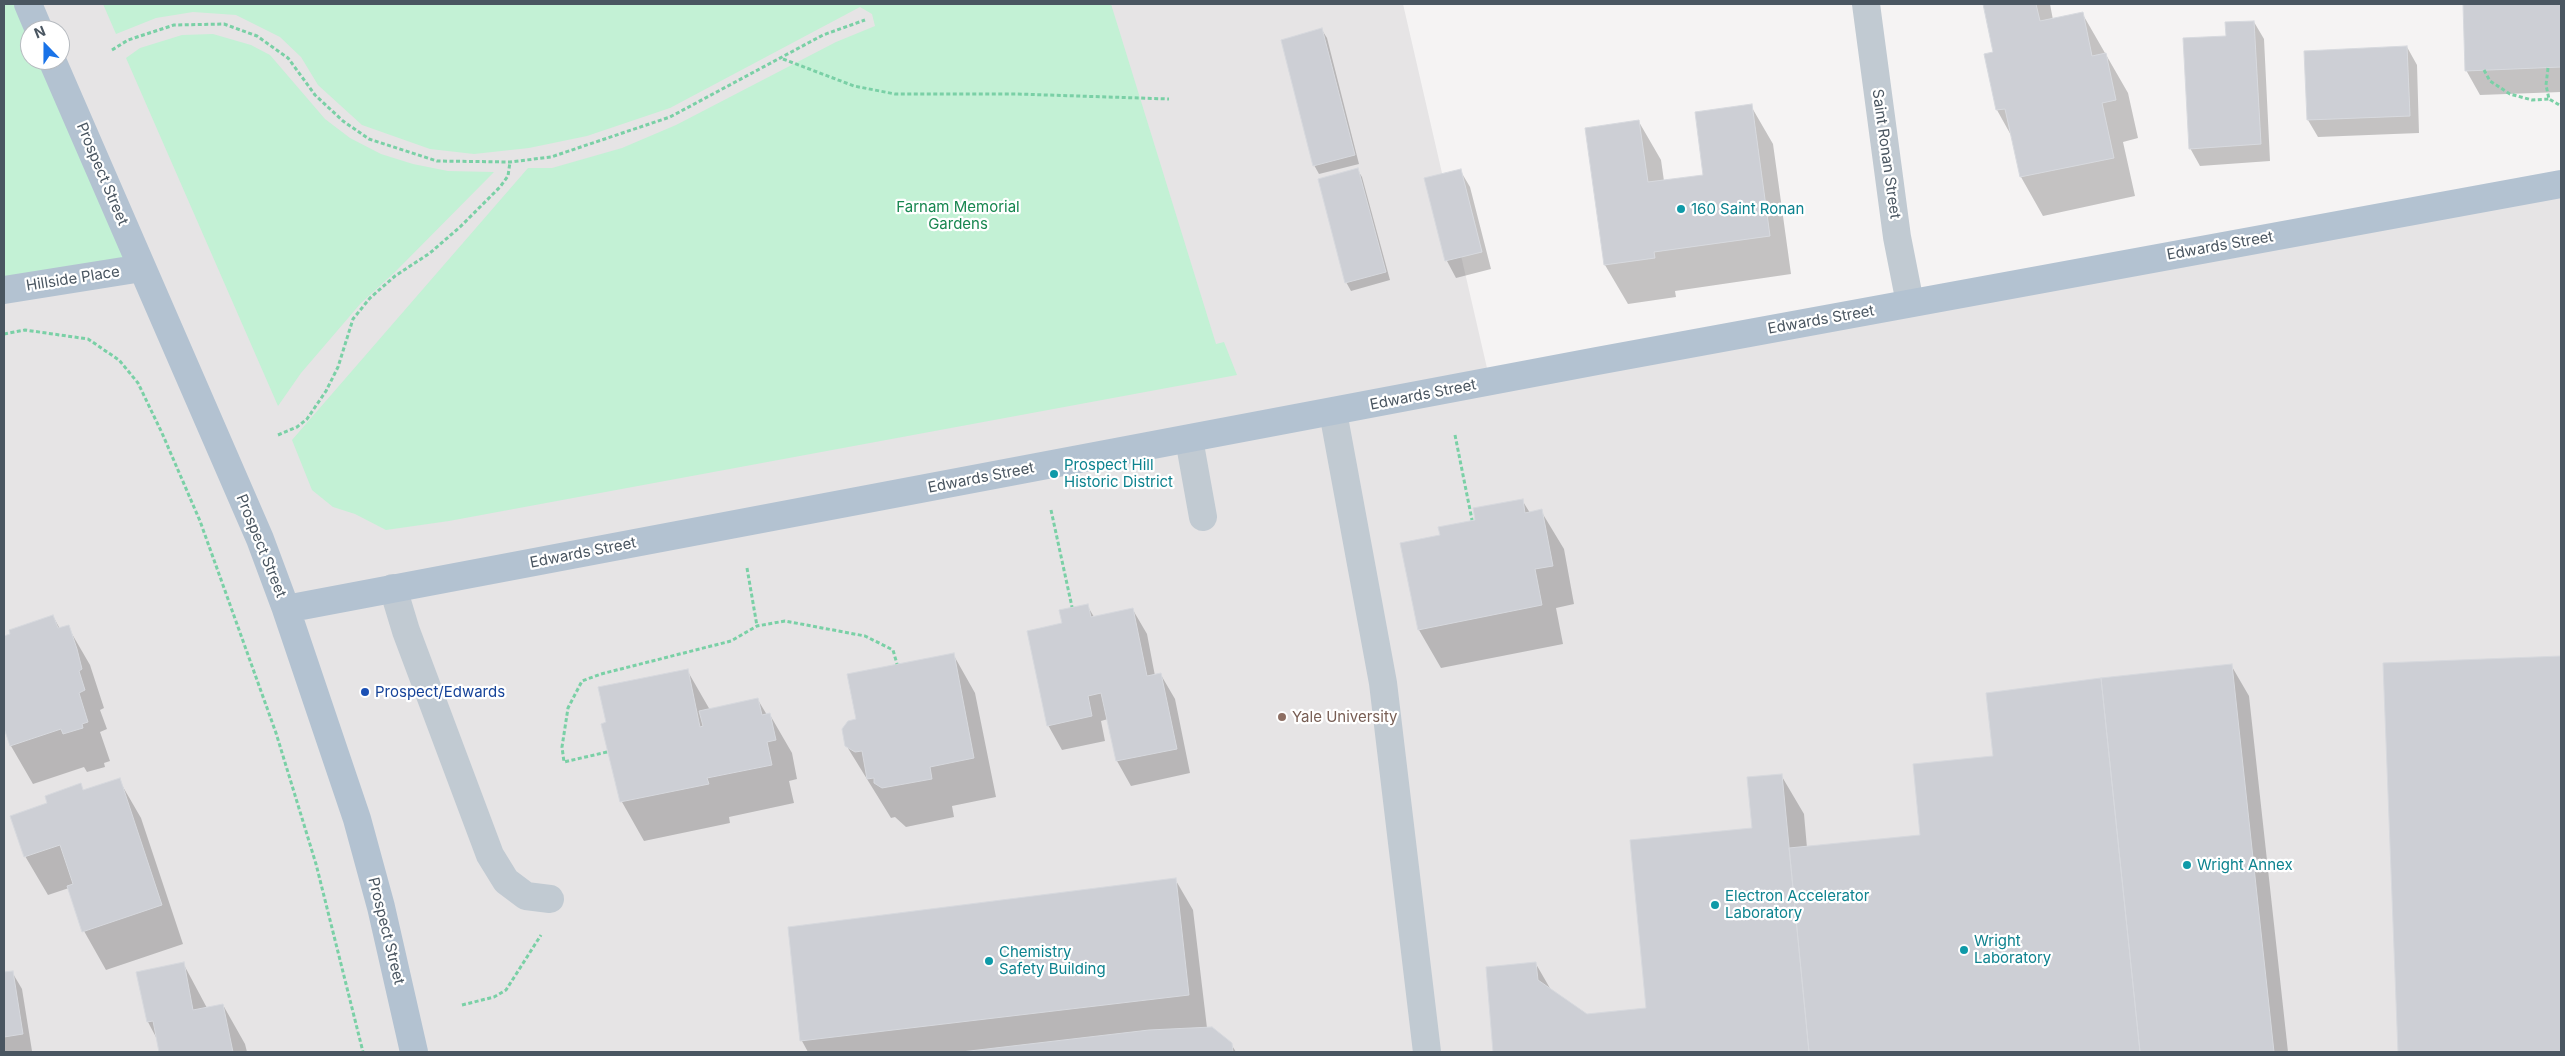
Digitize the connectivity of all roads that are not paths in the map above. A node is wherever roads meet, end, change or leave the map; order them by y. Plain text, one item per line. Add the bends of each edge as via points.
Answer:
1 (28, 4) edge
2 (1866, 4) edge
3 (35, 20) edge
4 (56, 70) edge
5 (2561, 184) edge
6 (142, 268) junction
7 (4, 290) edge
8 (1910, 304) junction
9 (1333, 412) junction
10 (1189, 440) junction
11 (1203, 517) dead end
12 (394, 588) junction
13 (286, 609) junction
14 (550, 900) road end
15 (414, 1052) edge
16 (1427, 1052) edge

1 - 3 main road
2 - 8 street, Saint Ronan Street via 1897,237
4 - 6 main road, Prospect Street
5 - 8 main road, Edwards Street
6 - 7 main road, Hillside Place
6 - 13 main road, Prospect Street via 260,539
8 - 9 main road, Edwards Street
9 - 10 main road, Edwards Street
9 - 16 street via 1383,683
10 - 11 street
10 - 12 main road, Edwards Street
12 - 13 main road, Edwards Street
12 - 14 street via 412,648 490,855 506,881 526,896
13 - 15 main road, Prospect Street via 357,819

